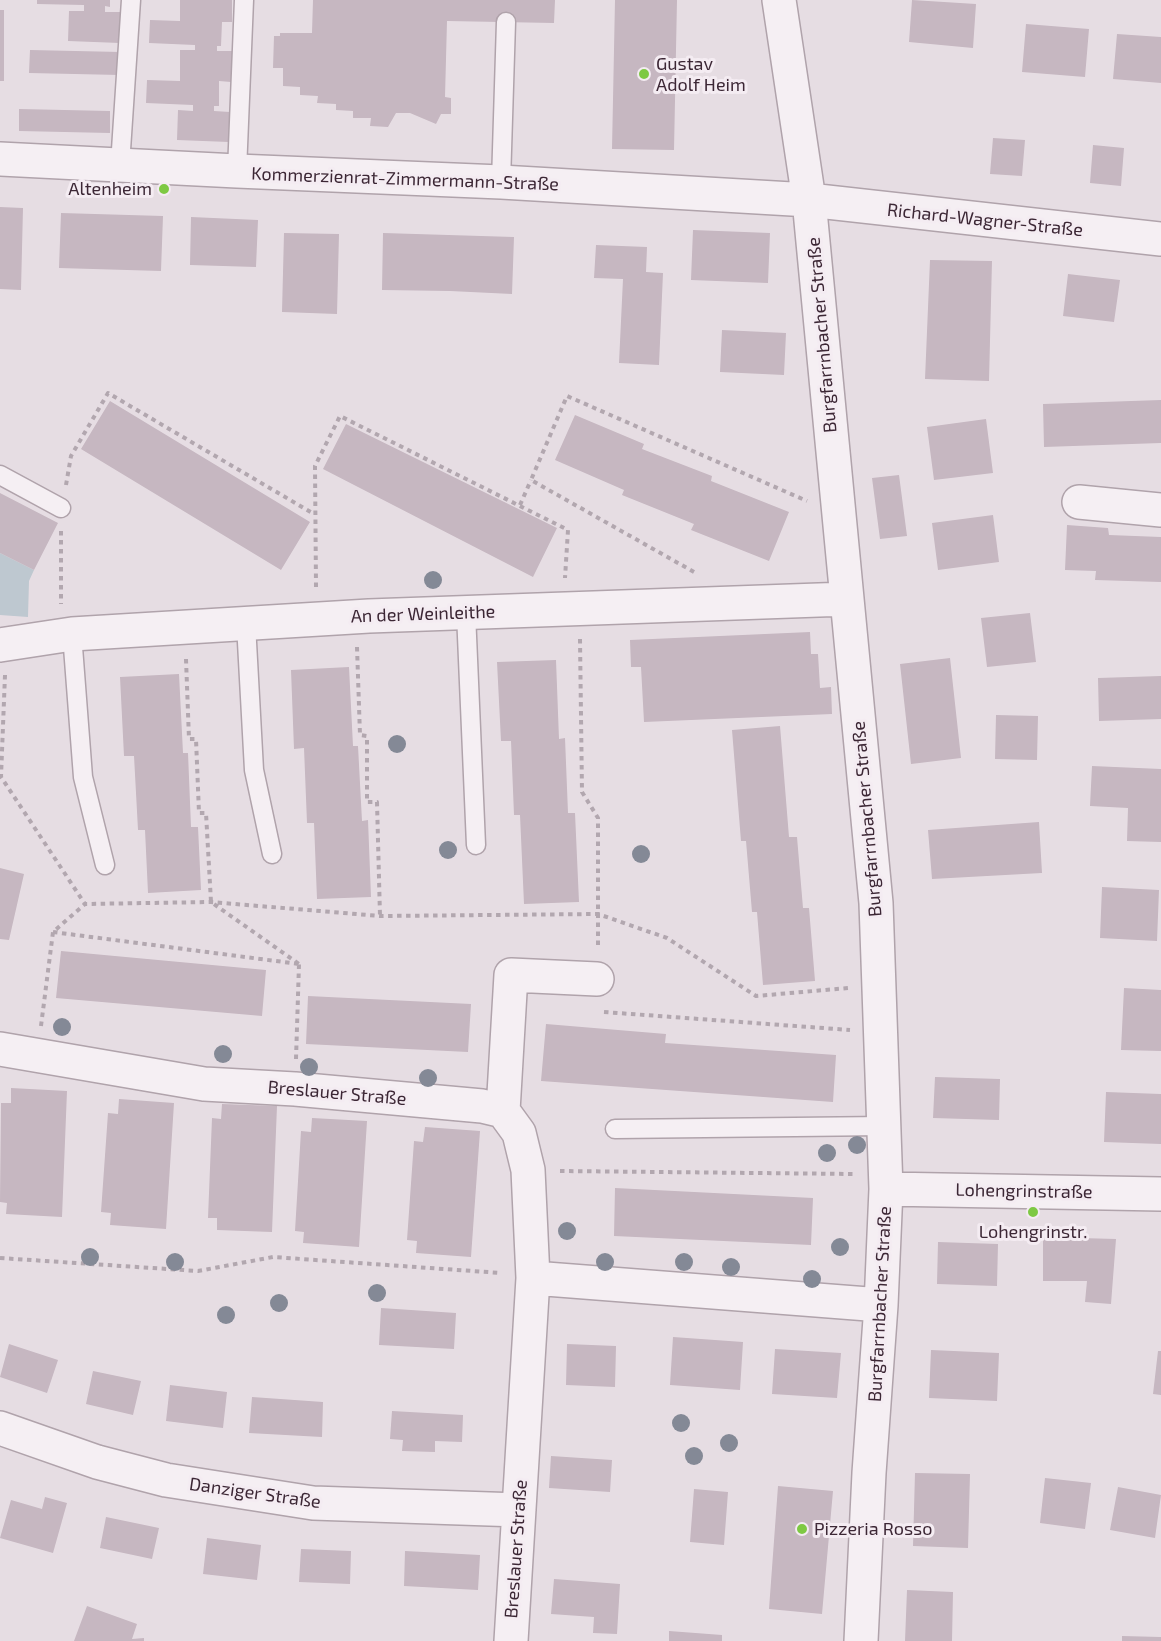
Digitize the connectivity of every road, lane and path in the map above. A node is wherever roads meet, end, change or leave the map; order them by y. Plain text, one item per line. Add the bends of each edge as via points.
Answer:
1 (130, 0) edge
2 (244, 0) edge
3 (779, 0) edge
4 (506, 22) dead end
5 (0, 159) edge
6 (120, 165) junction
7 (237, 171) junction
8 (501, 182) junction
9 (809, 200) junction
10 (1161, 239) edge
11 (0, 475) edge
12 (531, 480) junction
13 (1079, 502) dead end
14 (838, 503) junction
15 (520, 505) junction
16 (61, 508) junction
17 (1161, 510) edge
18 (315, 514) junction
19 (847, 599) junction
20 (715, 604) junction
21 (572, 609) junction
22 (466, 613) junction
23 (356, 617) junction
24 (316, 619) junction
25 (246, 624) junction
26 (184, 628) junction
27 (67, 635) junction
28 (3, 645) edge
29 (477, 845) dead end
30 (272, 854) dead end
31 (105, 866) dead end
32 (211, 902) junction
33 (85, 904) junction
34 (598, 914) junction
35 (380, 916) junction
36 (53, 932) junction
37 (299, 964) junction
38 (878, 986) junction
39 (595, 995) joint
40 (880, 1032) junction
41 (0, 1049) edge
42 (37, 1055) junction
43 (296, 1056) dead end
44 (503, 1111) junction
45 (884, 1126) junction
46 (615, 1129) dead end
47 (528, 1170) junction
48 (886, 1182) junction
49 (1161, 1194) edge
50 (0, 1258) edge
51 (533, 1278) junction
52 (881, 1305) junction
53 (0, 1428) edge
54 (519, 1510) junction
55 (511, 1641) edge
56 (861, 1641) edge

1 - 6 lane
2 - 7 lane
3 - 9 street, Burgfarrnbacher Straße
4 - 8 lane
5 - 6 street, Kommerzienrat-Zimmermann-Straße
6 - 7 street, Kommerzienrat-Zimmermann-Straße
7 - 8 street, Kommerzienrat-Zimmermann-Straße
8 - 9 street, Kommerzienrat-Zimmermann-Straße
9 - 10 street, Richard-Wagner-Straße
9 - 14 street, Burgfarrnbacher Straße
11 - 16 lane
12 - 14 path via 567,396 812,503
12 - 15 path
12 - 20 path via 714,583
13 - 17 street
14 - 19 street, Burgfarrnbacher Straße
15 - 18 path via 340,416 315,466
15 - 21 path via 568,530
16 - 18 path via 71,456 108,393
16 - 27 path
18 - 24 path
19 - 20 street, An der Weinleithe
19 - 38 street, Burgfarrnbacher Straße via 876,903
20 - 21 street, An der Weinleithe
21 - 22 street, An der Weinleithe
21 - 34 path via 582,792 598,818
22 - 23 street, An der Weinleithe
22 - 29 lane
23 - 24 street, An der Weinleithe
23 - 35 path via 360,735 367,736 368,802 377,802
24 - 25 street, An der Weinleithe
25 - 26 street, An der Weinleithe
25 - 30 lane via 254,770
26 - 27 street, An der Weinleithe
26 - 32 path via 189,739 196,739 199,813 206,813
27 - 28 street, An der Weinleithe
27 - 31 lane via 83,777
28 - 33 path via 1,777
32 - 33 path
32 - 35 path
32 - 37 path
33 - 36 path
34 - 35 path
34 - 38 path via 667,938 756,996
36 - 37 path
36 - 42 path
37 - 43 path
38 - 40 street, Burgfarrnbacher Straße
39 - 40 path
39 - 44 street via 511,975
40 - 45 street, Burgfarrnbacher Straße
41 - 42 street, Breslauer Straße
42 - 44 street, Breslauer Straße via 204,1084 295,1089
44 - 47 street, Breslauer Straße via 519,1133
45 - 46 lane
45 - 48 street, Burgfarrnbacher Straße
47 - 48 path
47 - 51 street, Breslauer Straße
48 - 49 street, Lohengrinstraße
48 - 52 street, Burgfarrnbacher Straße
50 - 51 path via 198,1271 273,1257
51 - 52 street
51 - 54 street, Breslauer Straße
52 - 56 street, Burgfarrnbacher Straße
53 - 54 street, Danziger Straße via 97,1462 166,1480 302,1502
54 - 55 street, Breslauer Straße

